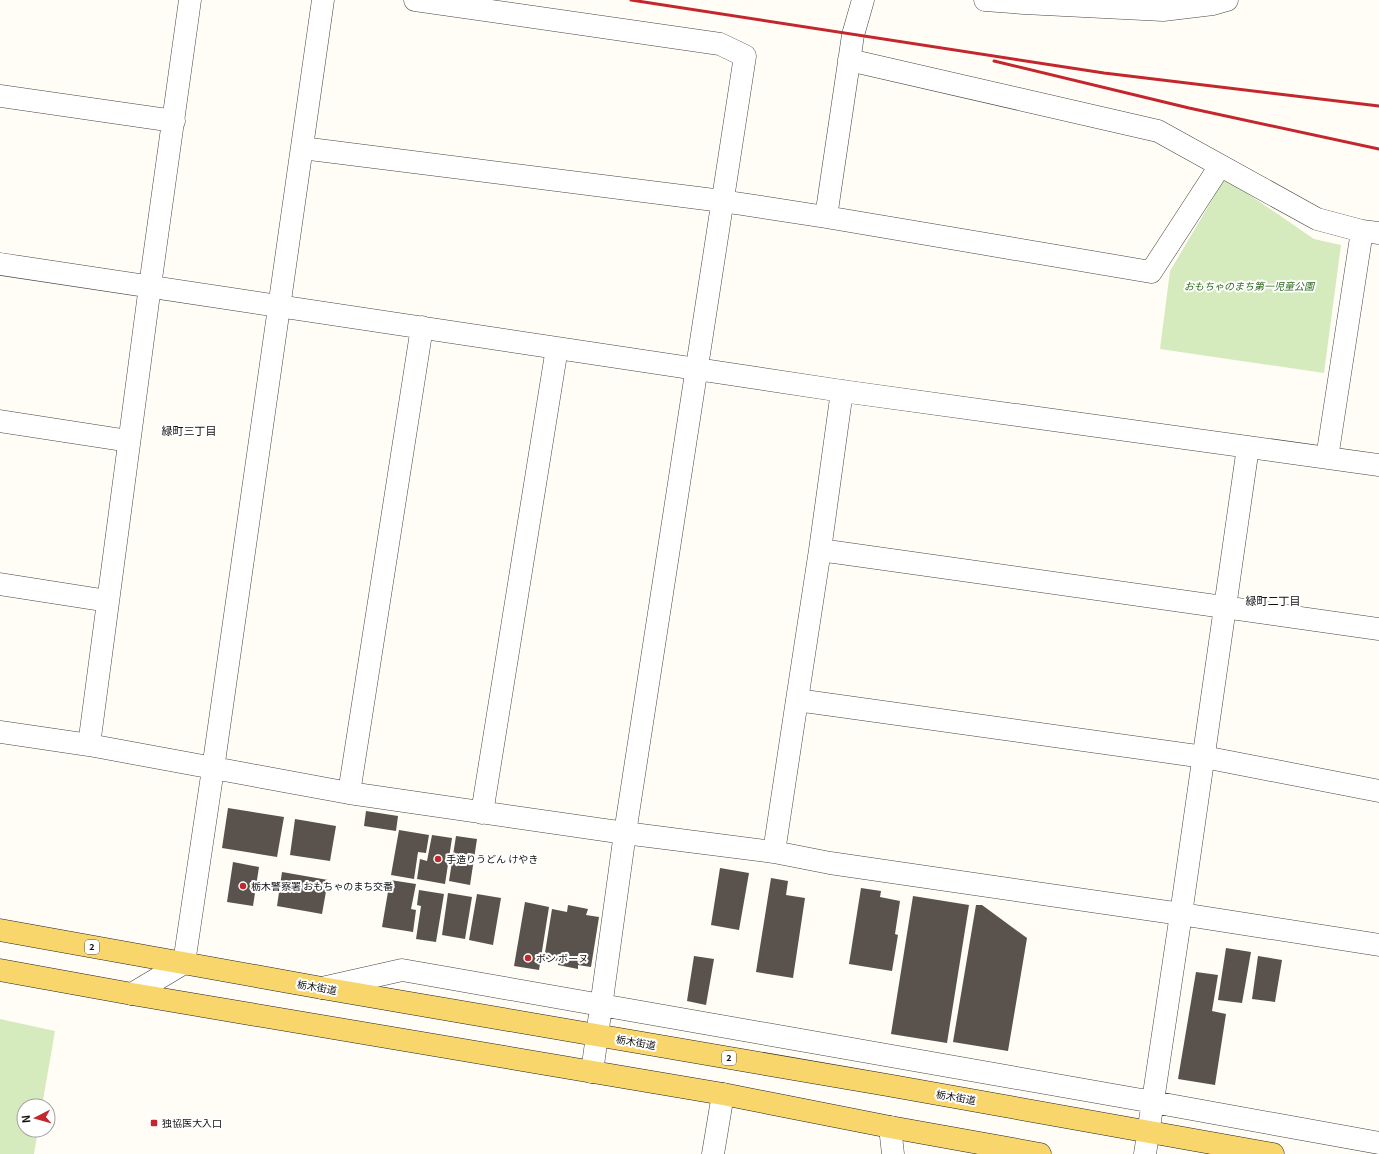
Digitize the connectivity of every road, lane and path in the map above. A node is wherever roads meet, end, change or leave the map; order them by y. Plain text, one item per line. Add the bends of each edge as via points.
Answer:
1 (190, 0) edge
2 (323, 0) edge
3 (415, 0) edge
4 (863, 0) edge
5 (985, 0) edge
6 (1227, 0) edge
7 (1024, 2) edge
8 (1164, 5) edge
9 (849, 60) junction
10 (0, 96) edge
11 (174, 121) junction
12 (302, 148) junction
13 (1220, 166) junction
14 (722, 201) junction
15 (826, 217) junction
16 (1370, 232) edge
17 (0, 264) edge
18 (150, 286) junction
19 (279, 306) junction
20 (422, 327) junction
21 (558, 348) junction
22 (697, 369) junction
23 (842, 391) junction
24 (0, 421) edge
25 (129, 441) junction
26 (1248, 447) junction
27 (1327, 458) junction
28 (1379, 465) edge
29 (820, 550) junction
30 (0, 584) edge
31 (108, 602) junction
32 (1226, 607) junction
33 (1379, 629) edge
34 (797, 700) junction
35 (0, 732) edge
36 (89, 745) junction
37 (1204, 757) junction
38 (213, 768) junction
39 (1379, 791) edge
40 (348, 794) junction
41 (482, 813) junction
42 (625, 833) junction
43 (774, 852) junction
44 (1181, 914) junction
45 (0, 930) edge
46 (1379, 945) edge
47 (184, 963) junction
48 (0, 970) edge
49 (322, 988) junction
50 (132, 994) junction
51 (601, 1005) junction
52 (597, 1035) junction
53 (592, 1072) junction
54 (723, 1094) junction
55 (1153, 1102) junction
56 (890, 1127) junction
57 (1148, 1132) junction
58 (1379, 1143) edge
59 (713, 1154) edge
60 (893, 1154) edge
61 (1040, 1154) edge
62 (1145, 1154) edge
63 (1273, 1154) edge

1 - 11 street
2 - 12 street
3 - 14 street via 720,44 745,56
4 - 9 street
5 - 7 street
6 - 8 street via 1213,4
7 - 8 street
9 - 13 street via 1158,132
9 - 15 street
10 - 11 street
11 - 18 street
12 - 14 street
12 - 19 street
13 - 15 street via 1151,272
13 - 16 street via 1317,219
14 - 15 street
14 - 22 street
16 - 27 street
17 - 18 street
18 - 19 street
18 - 25 street
19 - 20 street
19 - 38 street
20 - 21 street
20 - 40 street
21 - 22 street
21 - 41 street
22 - 23 street
22 - 42 street
23 - 26 street
23 - 29 street
24 - 25 street
25 - 31 street
26 - 27 street
26 - 32 street
27 - 28 street
29 - 32 street
29 - 34 street
30 - 31 street
31 - 36 street
32 - 33 street
32 - 37 street
34 - 37 street
34 - 43 street
35 - 36 street
36 - 38 street
37 - 39 street
37 - 44 street
38 - 40 street
38 - 47 street
40 - 41 street
41 - 42 street
42 - 43 street
42 - 51 street
43 - 44 street via 830,863
44 - 46 street
44 - 55 street
45 - 47 main road, 栃木街道 / 2
47 - 49 main road, 栃木街道 / 2
47 - 50 street
48 - 50 main road
49 - 51 street via 402,970
49 - 52 main road, 栃木街道 / 2
50 - 53 main road
51 - 52 street
51 - 55 street
52 - 53 street
52 - 57 main road, 栃木街道 / 2
53 - 54 main road
54 - 56 main road
54 - 59 street
55 - 57 street
55 - 58 street
56 - 60 street
56 - 61 main road
57 - 62 street
57 - 63 main road, 栃木街道 / 2

